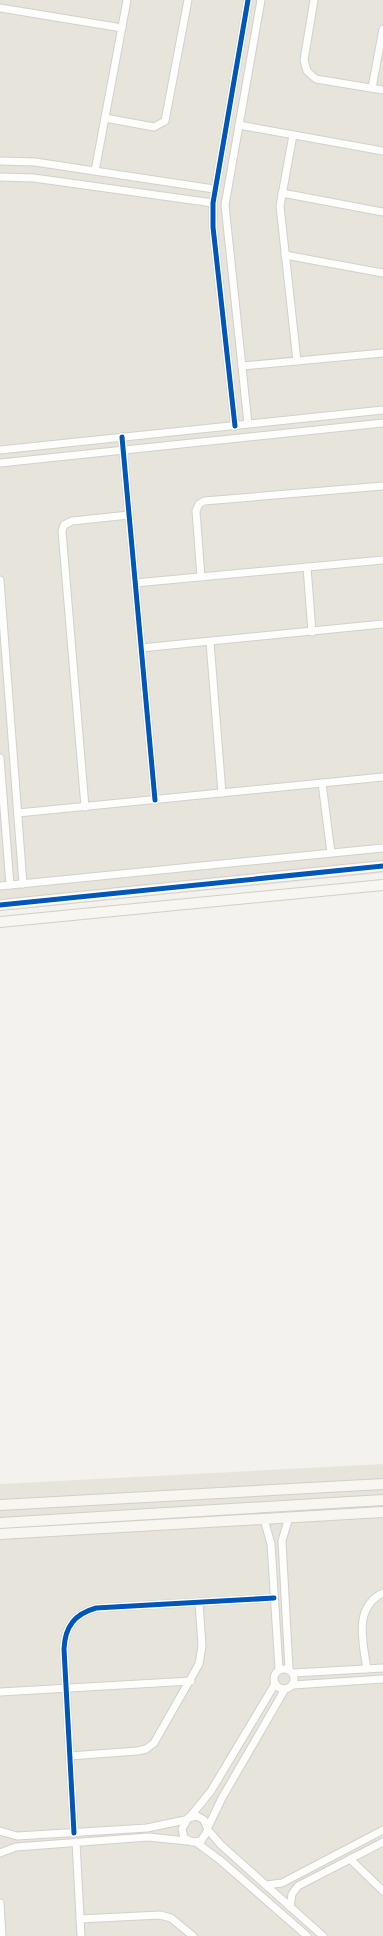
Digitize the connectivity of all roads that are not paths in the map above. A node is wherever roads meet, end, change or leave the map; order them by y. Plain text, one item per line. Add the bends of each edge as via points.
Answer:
1 (127, 0) edge
2 (188, 0) edge
3 (248, 0) edge
4 (261, 0) edge
5 (314, 0) edge
6 (0, 8) edge
7 (122, 28) junction
8 (383, 29) edge
9 (372, 88) junction
10 (383, 90) edge
11 (105, 118) junction
12 (238, 125) junction
13 (293, 135) junction
14 (383, 151) edge
15 (0, 161) edge
16 (95, 171) junction
17 (0, 177) edge
18 (214, 189) junction
19 (282, 193) junction
20 (213, 203) junction
21 (383, 212) edge
22 (285, 255) junction
23 (383, 273) edge
24 (383, 353) edge
25 (297, 361) junction
26 (242, 366) junction
27 (383, 410) edge
28 (383, 423) edge
29 (248, 424) junction
30 (235, 426) junction
31 (122, 437) junction
32 (0, 450) edge
33 (123, 450) junction
34 (0, 463) edge
35 (383, 486) edge
36 (129, 515) junction
37 (383, 560) edge
38 (306, 567) junction
39 (201, 577) junction
40 (0, 580) edge
41 (135, 583) junction
42 (383, 624) edge
43 (312, 632) junction
44 (210, 642) junction
45 (141, 648) junction
46 (0, 758) edge
47 (383, 777) edge
48 (322, 783) junction
49 (222, 793) junction
50 (155, 800) junction
51 (85, 807) junction
52 (18, 813) junction
53 (383, 848) edge
54 (331, 853) junction
55 (383, 866) edge
56 (24, 884) junction
57 (10, 885) junction
58 (383, 885) edge
59 (0, 886) edge
60 (0, 905) edge
61 (0, 922) edge
62 (383, 1484) edge
63 (383, 1500) edge
64 (0, 1505) edge
65 (383, 1512) edge
66 (289, 1517) junction
67 (264, 1519) junction
68 (0, 1523) edge
69 (0, 1534) edge
70 (383, 1592) edge
71 (274, 1598) junction
72 (199, 1602) junction
73 (383, 1668) edge
74 (367, 1669) junction
75 (279, 1670) junction
76 (291, 1671) junction
77 (383, 1679) edge
78 (191, 1681) junction
79 (275, 1684) junction
80 (293, 1685) junction
81 (66, 1688) junction
82 (285, 1689) junction
83 (0, 1692) edge
84 (70, 1756) junction
85 (187, 1819) junction
86 (208, 1829) junction
87 (383, 1830) edge
88 (0, 1831) edge
89 (74, 1832) junction
90 (188, 1841) junction
91 (76, 1842) junction
92 (383, 1842) edge
93 (197, 1843) junction
94 (0, 1853) edge
95 (350, 1859) junction
96 (266, 1885) junction
97 (383, 1891) edge
98 (0, 1903) edge
99 (290, 1906) junction
100 (80, 1919) junction
101 (2, 1936) edge
102 (81, 1936) edge
103 (193, 1936) edge
104 (307, 1936) edge
105 (324, 1936) edge

1 - 7 street
2 - 11 street via 166,121 154,127
3 - 18 street
4 - 12 street
5 - 9 street via 304,60 306,71 316,78
6 - 7 street
7 - 11 street
8 - 9 street
9 - 10 street
11 - 16 street
12 - 13 street
12 - 26 street via 225,210
13 - 14 street
13 - 19 street
15 - 16 street
16 - 18 street
17 - 20 street via 34,178
18 - 20 street
19 - 21 street
19 - 22 street via 280,209
20 - 30 street
22 - 23 street
22 - 25 street
24 - 25 street
25 - 26 street
26 - 29 street
27 - 29 street
28 - 33 street
29 - 30 street
30 - 31 street
31 - 32 street
31 - 33 street
33 - 34 street
33 - 36 street
35 - 39 street via 204,501 196,512
36 - 41 street
36 - 51 street via 72,520 62,531
37 - 38 street
38 - 39 street
38 - 43 street
39 - 41 street
40 - 52 street
41 - 45 street
42 - 43 street
43 - 44 street
44 - 45 street
44 - 49 street
45 - 50 street
46 - 57 street
47 - 48 street
48 - 49 street
48 - 54 street
49 - 50 street
50 - 51 street
51 - 52 street
52 - 56 street
53 - 54 street
54 - 56 street
55 - 60 street
56 - 57 street
57 - 59 street
58 - 61 street
62 - 64 street
63 - 68 street
65 - 66 street
66 - 67 street
66 - 76 street via 282,1541
67 - 69 street
67 - 71 street via 271,1544
70 - 74 street via 369,1603 362,1622
71 - 72 street
71 - 75 street
72 - 78 street via 202,1646
72 - 81 street via 85,1611 68,1626 64,1637
73 - 74 street
74 - 76 street
75 - 76 street
75 - 79 street via 274,1674
76 - 80 street
77 - 80 street
78 - 81 street
78 - 84 street via 154,1743 146,1749
79 - 82 street
79 - 85 street via 212,1791
80 - 82 street
81 - 83 street
81 - 84 street
82 - 86 street via 222,1798
84 - 89 street
85 - 86 street via 201,1817
85 - 89 street via 147,1828
85 - 90 street via 182,1833
86 - 93 street via 205,1838
86 - 96 street
87 - 96 street via 282,1883
88 - 89 street via 17,1836
90 - 91 street via 148,1837
90 - 93 street
91 - 94 street via 16,1846
91 - 100 street
92 - 95 street
93 - 104 street
95 - 97 street
95 - 99 street via 298,1886 292,1894
96 - 99 street
98 - 101 street
99 - 105 street
100 - 102 street
100 - 103 street via 160,1915 171,1918

